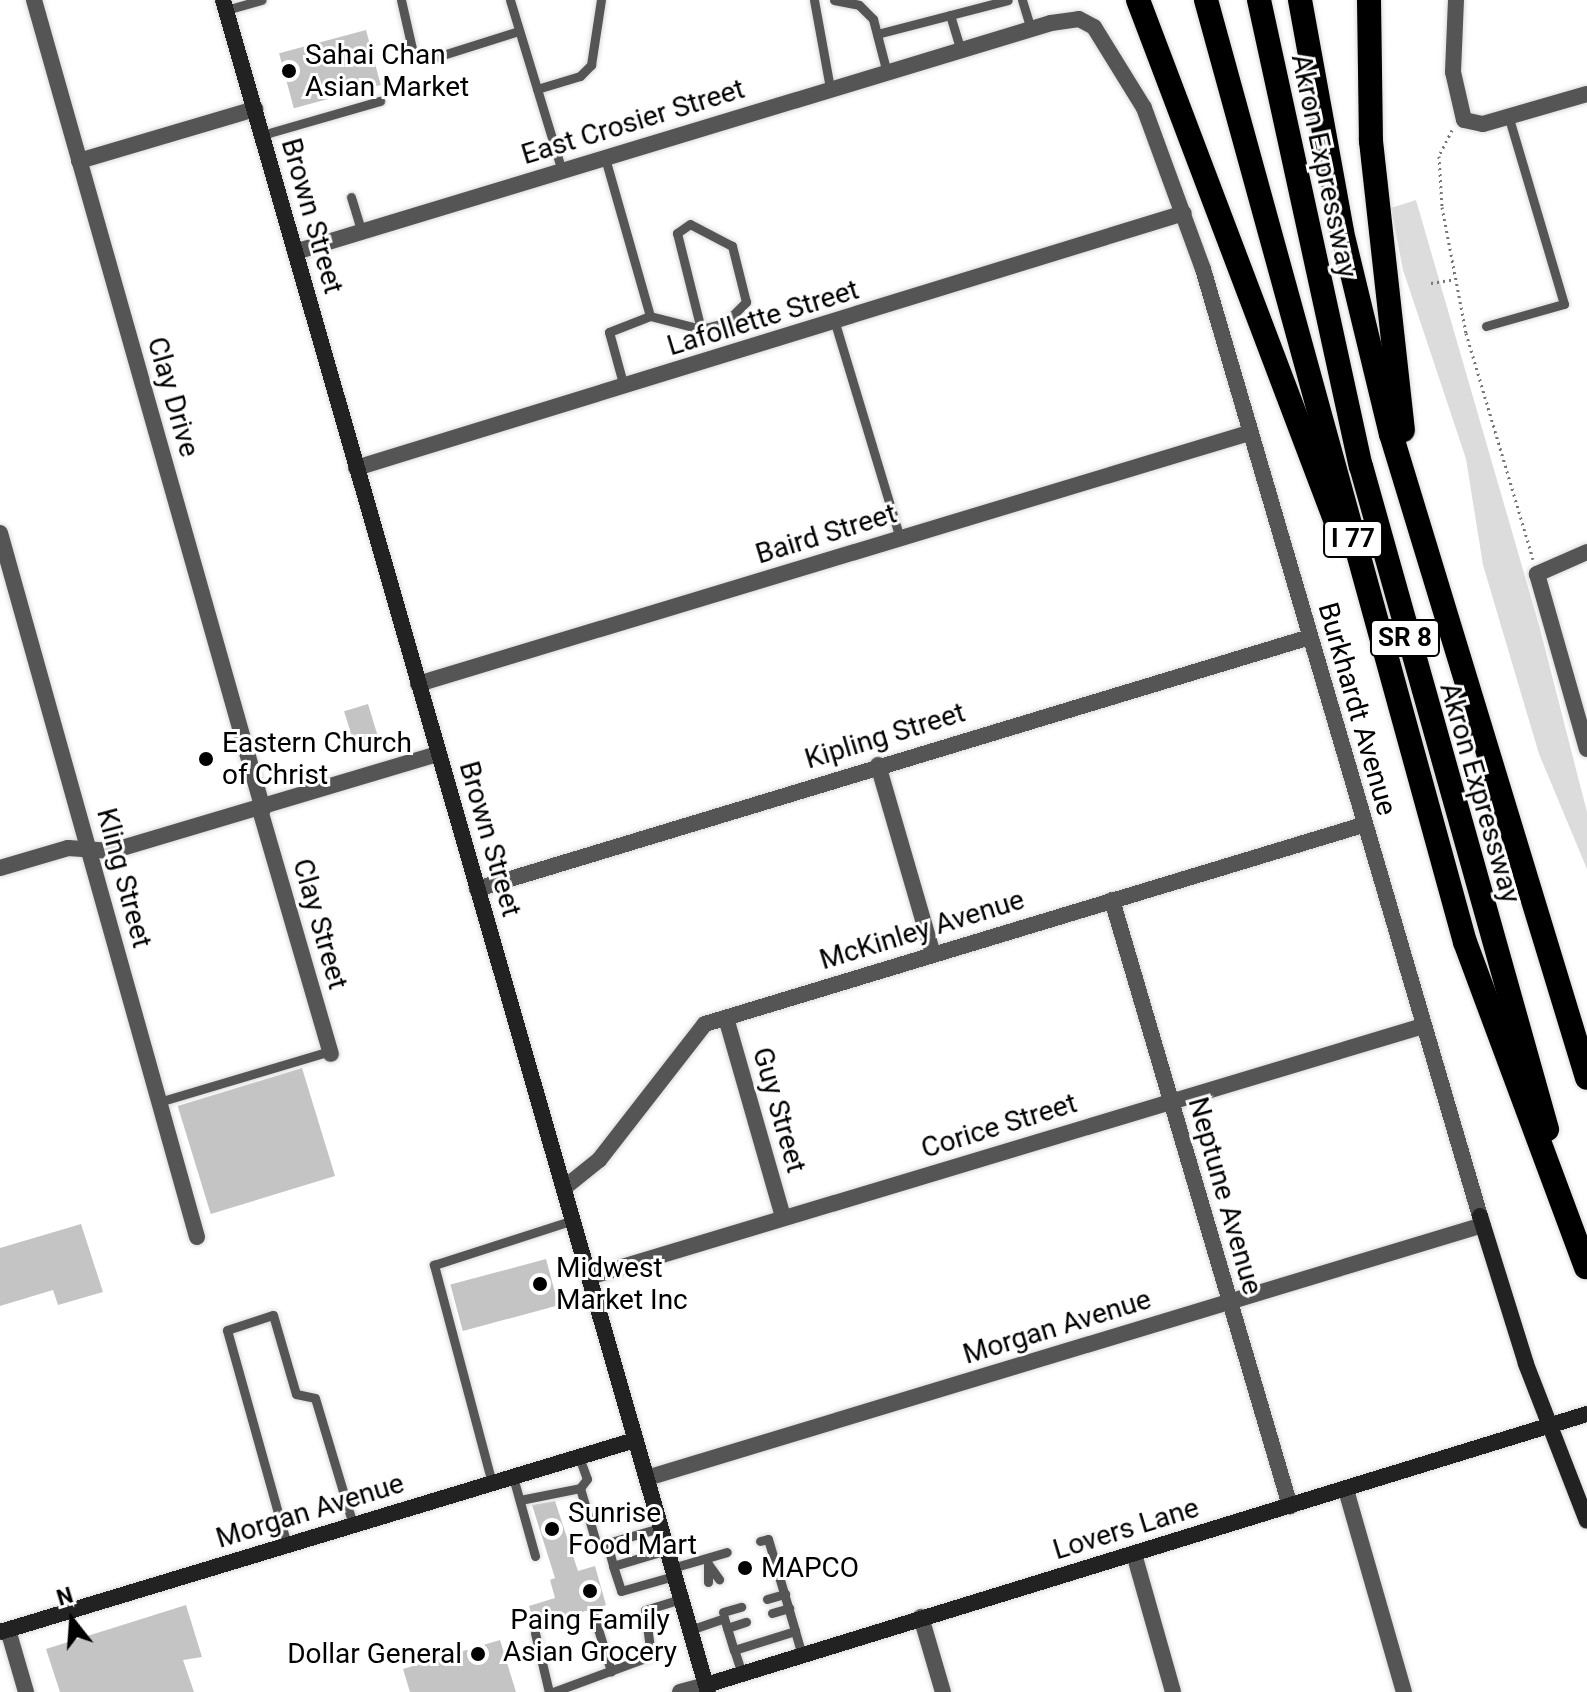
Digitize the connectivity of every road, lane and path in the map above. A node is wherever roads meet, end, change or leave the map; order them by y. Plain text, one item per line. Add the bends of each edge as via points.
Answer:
1 (34, 0) edge
2 (262, 0) edge
3 (401, 0) edge
4 (510, 0) edge
5 (601, 0) edge
6 (814, 0) edge
7 (834, 0) edge
8 (1008, 0) edge
9 (1022, 0) edge
10 (1138, 0) edge
11 (1206, 0) edge
12 (1259, 0) edge
13 (1300, 0) edge
14 (1369, 0) edge
15 (1383, 0) edge
16 (1456, 0) edge
17 (224, 5) edge
18 (950, 15) junction
19 (1031, 29) junction
20 (519, 31) junction
21 (877, 34) junction
22 (987, 43) joint
23 (961, 51) junction
24 (887, 73) junction
25 (830, 88) junction
26 (537, 89) junction
27 (1587, 94) edge
28 (380, 101) dead end
29 (255, 109) junction
30 (1509, 118) junction
31 (1464, 120) junction
32 (262, 135) junction
33 (605, 158) junction
34 (79, 161) junction
35 (562, 171) junction
36 (351, 197) dead end
37 (1184, 213) junction
38 (1377, 219) junction
39 (362, 232) junction
40 (295, 252) junction
41 (1456, 279) junction
42 (1431, 283) dead end
43 (650, 316) junction
44 (835, 323) junction
45 (1486, 326) dead end
46 (701, 329) junction
47 (624, 387) junction
48 (1249, 433) junction
49 (356, 468) junction
50 (0, 533) edge
51 (900, 538) junction
52 (1424, 551) junction
53 (1587, 552) edge
54 (1537, 574) junction
55 (1365, 585) junction
56 (1310, 637) junction
57 (418, 684) junction
58 (1587, 749) edge
59 (438, 754) junction
60 (878, 765) junction
61 (262, 809) junction
62 (1363, 825) junction
63 (88, 850) junction
64 (0, 868) edge
65 (477, 889) junction
66 (1112, 900) junction
67 (933, 954) junction
68 (726, 1018) junction
69 (1423, 1026) junction
70 (330, 1052) joint
71 (1587, 1078) edge
72 (159, 1102) junction
73 (1171, 1102) junction
74 (564, 1188) junction
75 (783, 1217) junction
76 (573, 1220) junction
77 (1482, 1221) junction
78 (197, 1237) dead end
79 (1586, 1268) edge
80 (589, 1277) junction
81 (1229, 1302) junction
82 (1586, 1414) edge
83 (1553, 1424) junction
84 (635, 1440) junction
85 (579, 1457) junction
86 (513, 1477) junction
87 (647, 1478) junction
88 (492, 1483) junction
89 (580, 1488) junction
90 (1346, 1490) junction
91 (520, 1500) junction
92 (1290, 1506) junction
93 (1587, 1521) edge
94 (353, 1525) junction
95 (660, 1528) junction
96 (760, 1541) dead end
97 (607, 1543) junction
98 (287, 1545) junction
99 (667, 1550) junction
100 (727, 1552) dead end
101 (1134, 1554) junction
102 (535, 1556) dead end
103 (707, 1561) junction
104 (613, 1566) junction
105 (673, 1572) junction
106 (719, 1579) dead end
107 (708, 1582) dead end
108 (785, 1594) junction
109 (681, 1599) junction
110 (767, 1599) dead end
111 (741, 1607) dead end
112 (789, 1608) junction
113 (723, 1612) junction
114 (772, 1613) dead end
115 (594, 1616) dead end
116 (921, 1617) junction
117 (746, 1622) dead end
118 (690, 1630) junction
119 (4, 1631) edge
120 (795, 1631) junction
121 (535, 1633) dead end
122 (734, 1650) junction
123 (802, 1655) junction
124 (611, 1671) junction
125 (742, 1674) junction
126 (707, 1689) edge
127 (26, 1692) edge
128 (552, 1692) edge
129 (680, 1692) edge
130 (943, 1692) edge
131 (1173, 1692) edge
132 (1404, 1692) edge

1 - 34 street, Clay Drive
2 - 17 lane
3 - 20 lane via 413,53 430,59
4 - 20 lane
5 - 26 lane via 591,65 580,76
6 - 25 lane
7 - 21 lane via 859,5
8 - 18 lane
9 - 19 lane
10 - 55 highway via 1322,497
11 - 55 highway, I 77
12 - 79 highway, Akron Expressway / SR 8 via 1325,319 1400,620
13 - 52 highway, Akron Expressway via 1364,334
14 - 38 highway, I 77
15 - 38 highway via 1376,75
16 - 31 street via 1453,72
17 - 29 street, Brown Street
18 - 21 lane
18 - 23 lane
19 - 22 street, Burkhardt Avenue
19 - 37 street, Burkhardt Avenue via 1079,19 1104,38 1144,108
20 - 26 lane
21 - 24 lane
22 - 23 street, East Crosier Street
23 - 24 street, East Crosier Street
24 - 25 street, East Crosier Street
25 - 33 street, East Crosier Street
26 - 35 lane
27 - 30 street
28 - 32 lane
29 - 32 street, Brown Street
29 - 34 street
30 - 31 street via 1483,124
30 - 45 lane via 1564,304
31 - 41 path via 1453,128 1439,156
32 - 40 street, Brown Street
33 - 35 street, East Crosier Street
33 - 43 lane
34 - 61 street, Clay Drive
35 - 39 street, East Crosier Street
36 - 39 lane
37 - 44 street, Lafollette Street
37 - 48 street, Burkhardt Avenue
38 - 52 highway, I 77
39 - 40 street, East Crosier Street
40 - 49 street, Brown Street
41 - 42 path
41 - 54 path
43 - 46 lane
43 - 47 lane via 609,332
44 - 47 street, Lafollette Street
44 - 51 lane
46 - 46 lane via 725,323 746,302 732,246 690,224 677,233
47 - 49 street, Lafollette Street
48 - 51 street, Baird Street
48 - 56 street, Burkhardt Avenue
49 - 57 street, Brown Street
50 - 63 street, Kling Street
51 - 57 street, Baird Street
52 - 71 highway, Akron Expressway / I 77
53 - 54 street
54 - 58 street
55 - 79 highway, I 77 via 1465,942
56 - 60 street, Kipling Street
56 - 62 street, Burkhardt Avenue
57 - 59 street, Brown Street
59 - 61 street
59 - 65 street, Brown Street
60 - 65 street, Kipling Street
60 - 67 street
61 - 63 street via 112,851
61 - 70 street, Clay Street
62 - 66 street, McKinley Avenue
62 - 69 street, Burkhardt Avenue
63 - 64 street via 68,848
63 - 72 street, Kling Street
65 - 74 street, Brown Street
66 - 67 street, McKinley Avenue
66 - 73 street, Neptune Avenue
67 - 68 street, McKinley Avenue
68 - 74 street, McKinley Avenue via 693,1035 599,1160
68 - 75 street, Guy Street
69 - 73 street, Corice Street
69 - 77 street, Burkhardt Avenue
70 - 72 lane
72 - 78 street, Kling Street
73 - 75 street, Corice Street
73 - 81 street, Neptune Avenue
74 - 76 street, Brown Street
75 - 80 street, Corice Street
76 - 80 street, Brown Street
76 - 88 lane via 434,1265
77 - 81 street, Morgan Avenue
77 - 83 street, Burkhardt Avenue
80 - 84 street, Brown Street
81 - 87 street, Morgan Avenue
81 - 92 street, Neptune Avenue
82 - 83 street, Lovers Lane
83 - 90 street, Lovers Lane
83 - 93 street, Burkhardt Avenue
84 - 85 street, Morgan Avenue
84 - 87 street, Brown Street
85 - 86 street, Morgan Avenue
85 - 89 lane via 587,1479
86 - 88 street, Morgan Avenue
86 - 91 lane
87 - 95 street, Brown Street
88 - 94 street, Morgan Avenue
89 - 91 lane
89 - 97 lane via 597,1546
90 - 92 street, Lovers Lane
90 - 132 street
91 - 102 lane
92 - 101 street, Lovers Lane
94 - 98 street, Morgan Avenue
94 - 98 lane via 315,1398 296,1394 273,1315 227,1330
95 - 97 lane
95 - 99 street, Brown Street
96 - 108 lane via 768,1539
97 - 104 lane
98 - 119 street, Morgan Avenue
99 - 104 lane
99 - 105 street, Brown Street
100 - 103 lane
101 - 116 street, Lovers Lane
101 - 131 street
103 - 105 lane
103 - 106 lane
103 - 107 lane
104 - 105 lane via 621,1591
105 - 109 street, Brown Street
108 - 110 lane
108 - 112 lane
109 - 118 street, Brown Street
109 - 124 lane via 645,1610 651,1656
111 - 113 lane
112 - 114 lane
112 - 120 lane
113 - 117 lane
113 - 118 lane
113 - 122 lane
115 - 124 lane
116 - 123 street, Lovers Lane
116 - 130 street
118 - 126 street, Brown Street
119 - 127 street
120 - 122 lane
120 - 123 lane
121 - 128 lane
122 - 125 lane
123 - 125 street, Lovers Lane
124 - 128 lane
125 - 126 street, Lovers Lane
126 - 129 street, Lovers Lane

